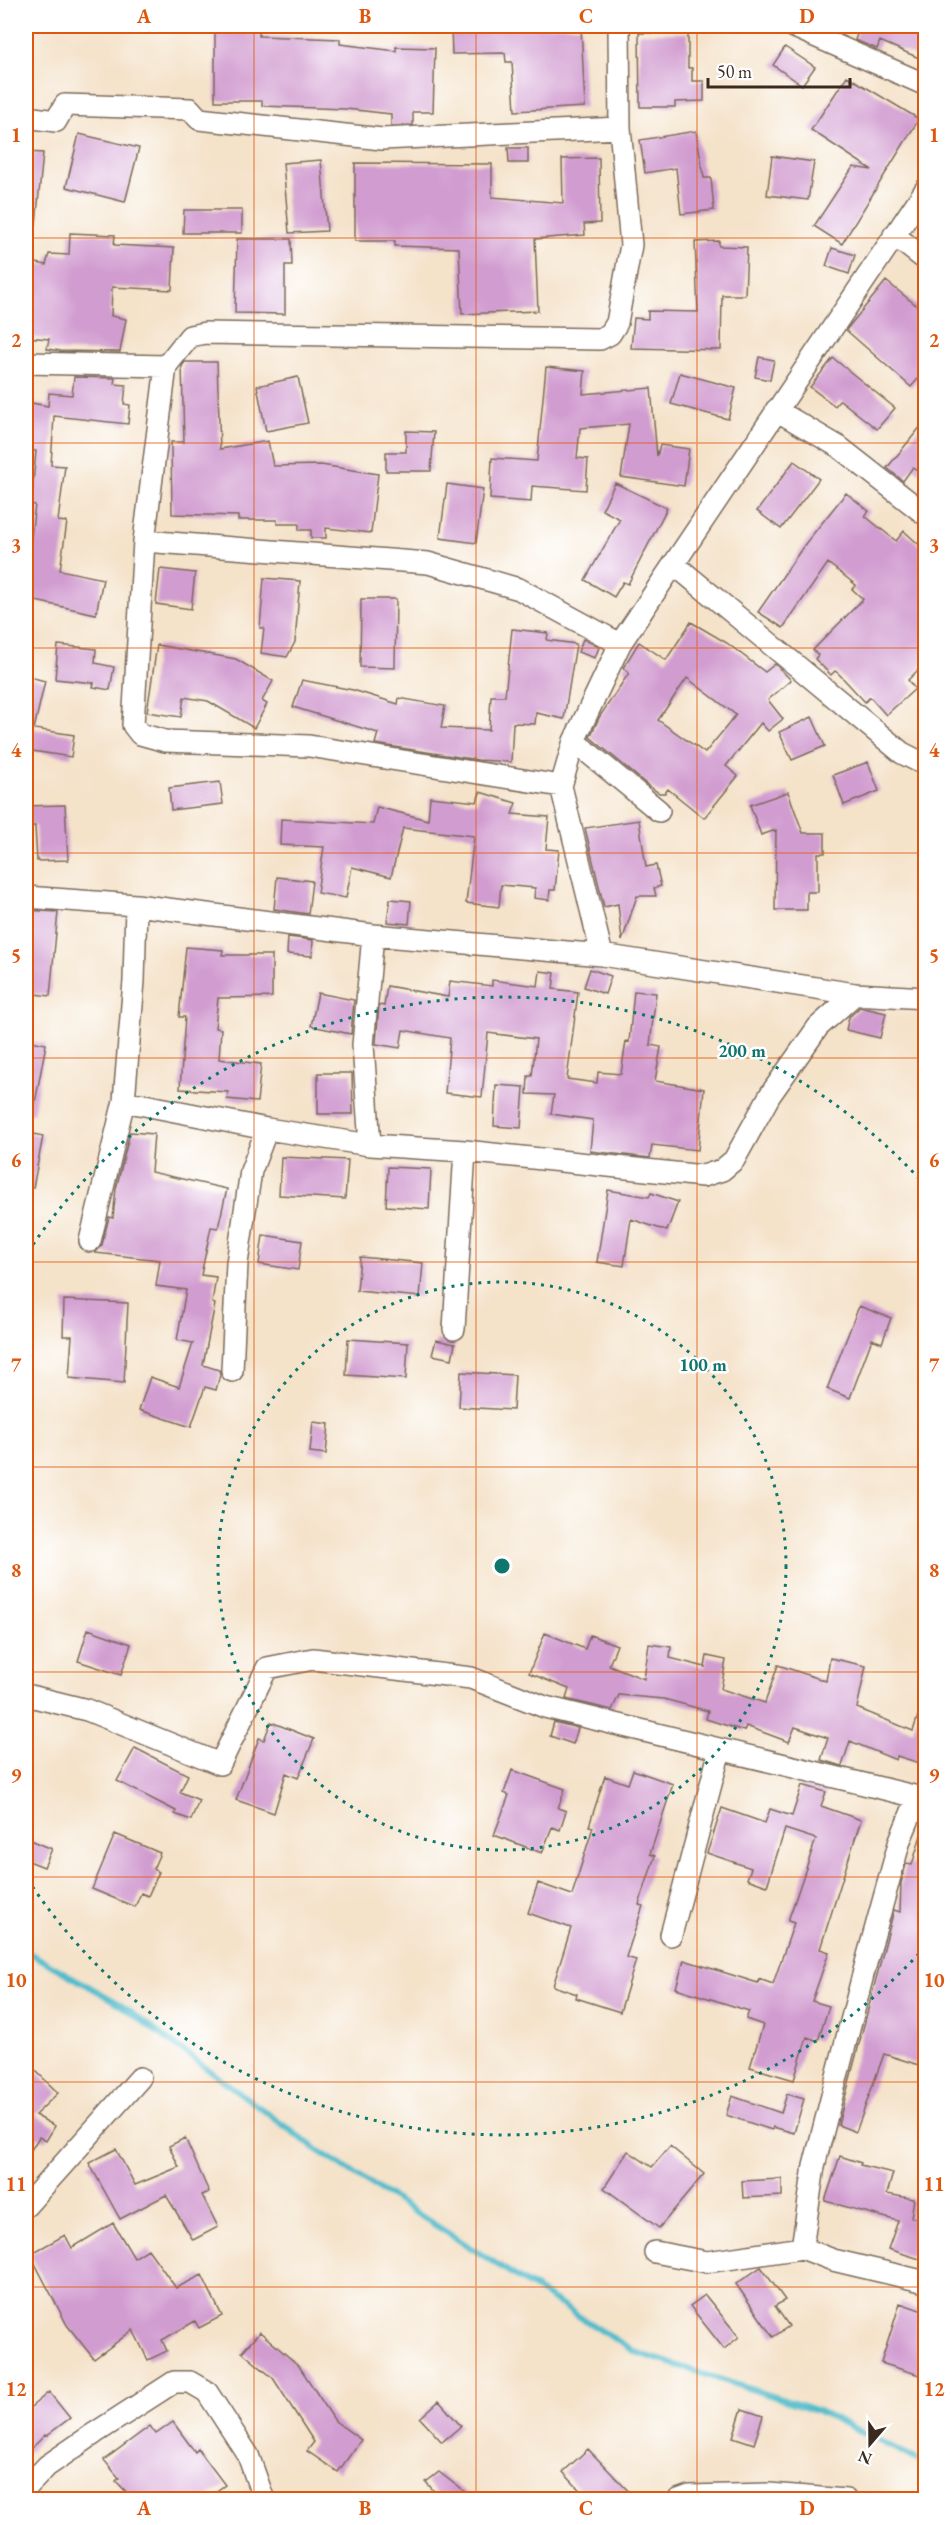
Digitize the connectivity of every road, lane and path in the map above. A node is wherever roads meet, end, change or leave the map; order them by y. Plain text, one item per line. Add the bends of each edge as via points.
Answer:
1 (619, 26) edge
2 (792, 26) edge
3 (926, 86) edge
4 (26, 117) edge
5 (620, 128) junction
6 (926, 189) edge
7 (894, 235) junction
8 (926, 260) edge
9 (26, 363) edge
10 (166, 366) junction
11 (776, 410) junction
12 (926, 515) edge
13 (144, 542) junction
14 (675, 565) junction
15 (620, 644) junction
16 (574, 741) junction
17 (926, 765) edge
18 (561, 786) junction
19 (659, 811) dead end
20 (26, 897) edge
21 (136, 905) junction
22 (373, 935) junction
23 (602, 955) junction
24 (855, 994) junction
25 (926, 998) edge
26 (124, 1101) junction
27 (267, 1129) junction
28 (370, 1145) junction
29 (465, 1151) junction
30 (90, 1241) dead end
31 (454, 1329) dead end
32 (232, 1371) dead end
33 (26, 1695) edge
34 (720, 1750) junction
35 (922, 1798) edge
36 (671, 1935) dead end
37 (140, 2078) dead end
38 (26, 2206) edge
39 (802, 2248) junction
40 (655, 2252) dead end
41 (926, 2282) edge
42 (26, 2488) edge
43 (685, 2498) edge
44 (264, 2499) edge
45 (846, 2499) edge

1 - 5 street
2 - 3 street
4 - 5 street via 56,121 65,105 190,109 198,119 382,139
5 - 10 street via 631,245 617,323 610,334 600,339 205,333 190,336
6 - 7 street
7 - 8 street
7 - 11 street
9 - 10 street
10 - 13 street
11 - 12 street via 839,447
11 - 14 street
13 - 15 street via 428,563 519,589
13 - 18 street via 133,725 140,734 165,741 309,746
14 - 15 street
14 - 17 street via 902,753
15 - 16 street
16 - 18 street
16 - 19 street
18 - 23 street
20 - 21 street
21 - 22 street
21 - 26 street
22 - 23 street
22 - 28 street via 363,1045
23 - 24 street
24 - 25 street
24 - 29 street via 818,1027 770,1095 734,1160 722,1170 702,1176
26 - 27 street
26 - 30 street
27 - 28 street
27 - 32 street via 251,1171 237,1263
28 - 29 street
29 - 31 street
33 - 34 street via 87,1710 220,1764 267,1668 313,1659 471,1678 545,1707
34 - 35 street
34 - 36 street
35 - 39 street via 900,1840 866,1963 814,2166
37 - 38 street
39 - 40 street via 707,2262
39 - 41 street via 832,2260
42 - 44 street via 47,2466 105,2426 174,2382 190,2382 207,2392 248,2455
43 - 45 street via 770,2494

